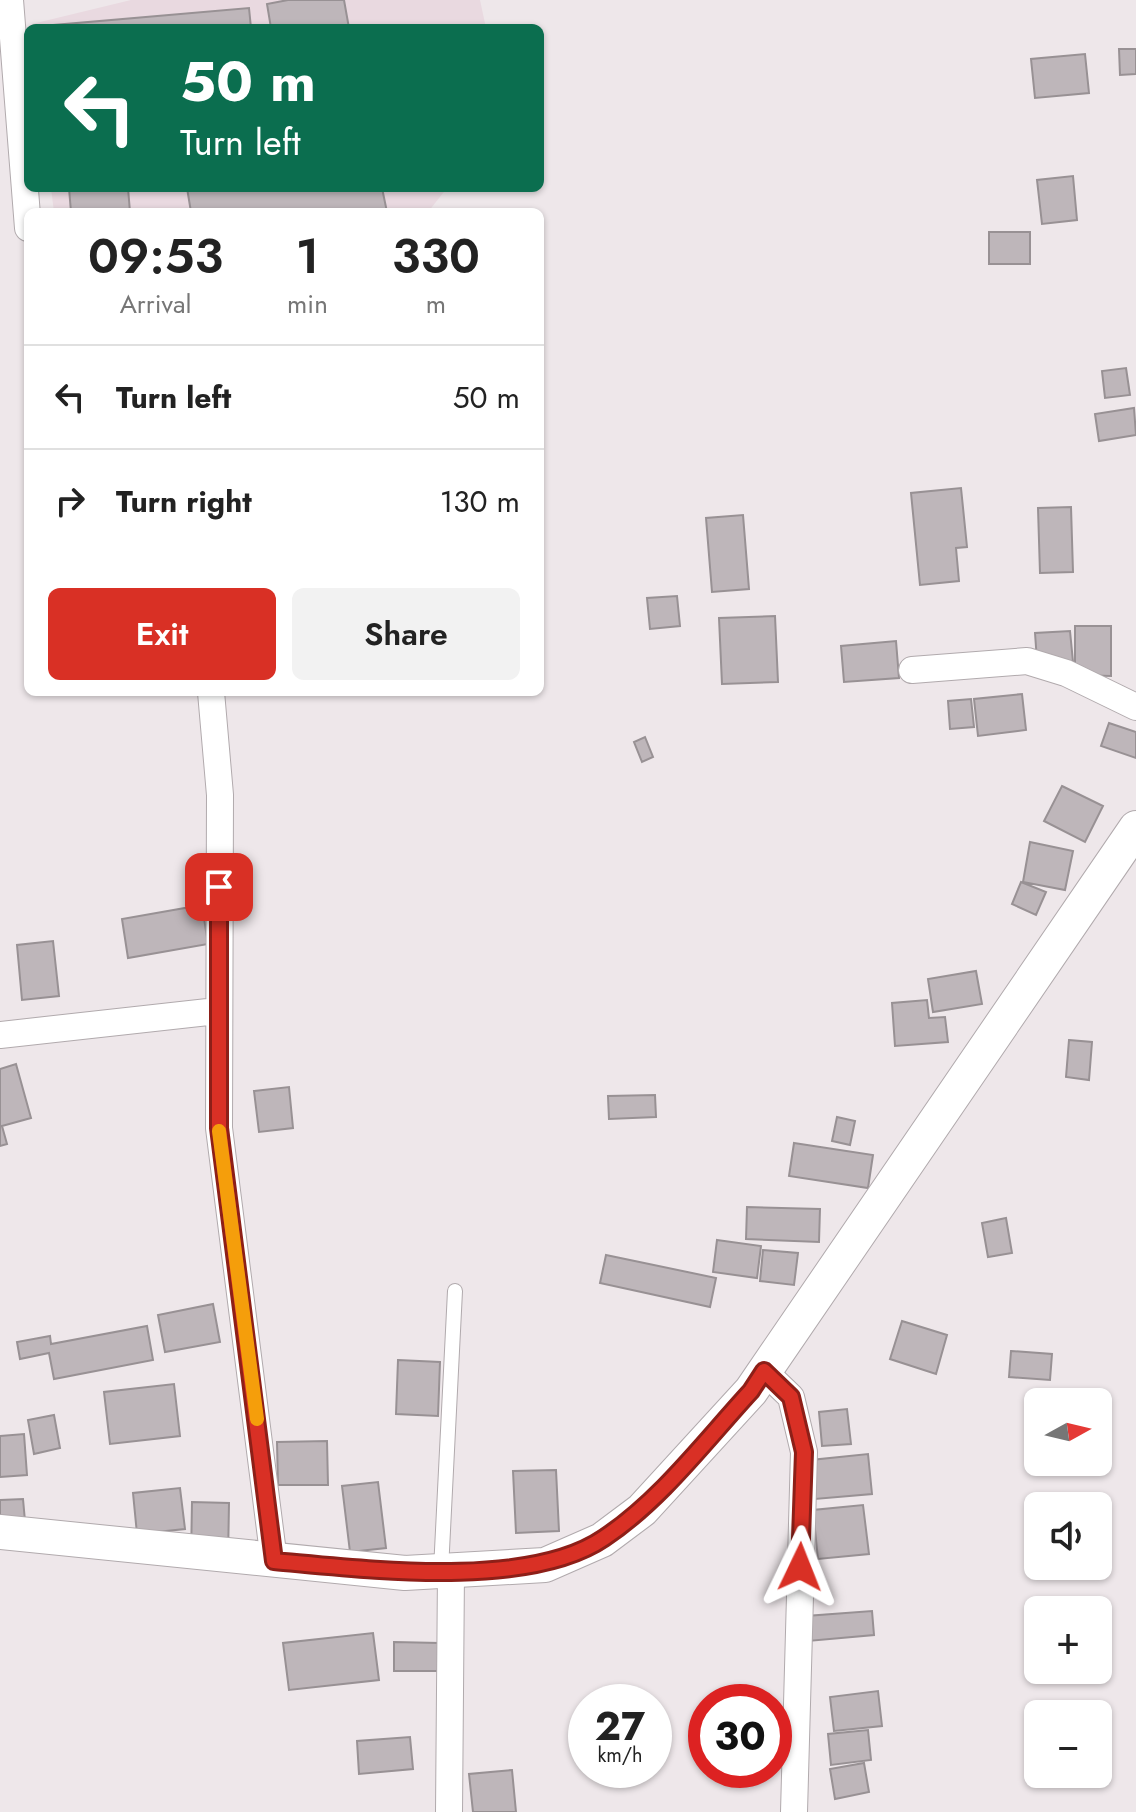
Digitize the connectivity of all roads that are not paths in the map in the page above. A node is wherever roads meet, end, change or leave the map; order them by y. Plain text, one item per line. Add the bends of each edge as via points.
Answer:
1 (10, 0) edge
2 (24, 177) edge
3 (912, 670) dead end
4 (211, 696) edge
5 (1136, 707) edge
6 (1136, 828) edge
7 (217, 1011) junction
8 (0, 1035) edge
9 (455, 1291) dead end
10 (775, 1381) junction
11 (0, 1532) edge
12 (274, 1561) junction
13 (448, 1576) junction
14 (449, 1812) edge
15 (794, 1812) edge

1 - 2 street
3 - 5 street via 1027,661
4 - 7 street via 220,795
6 - 10 street
7 - 8 street
7 - 12 street via 219,1128
9 - 13 lane
10 - 13 street via 751,1391 642,1510 602,1540 545,1565
10 - 15 street via 795,1409 804,1452
11 - 12 street
12 - 13 street
13 - 14 street

